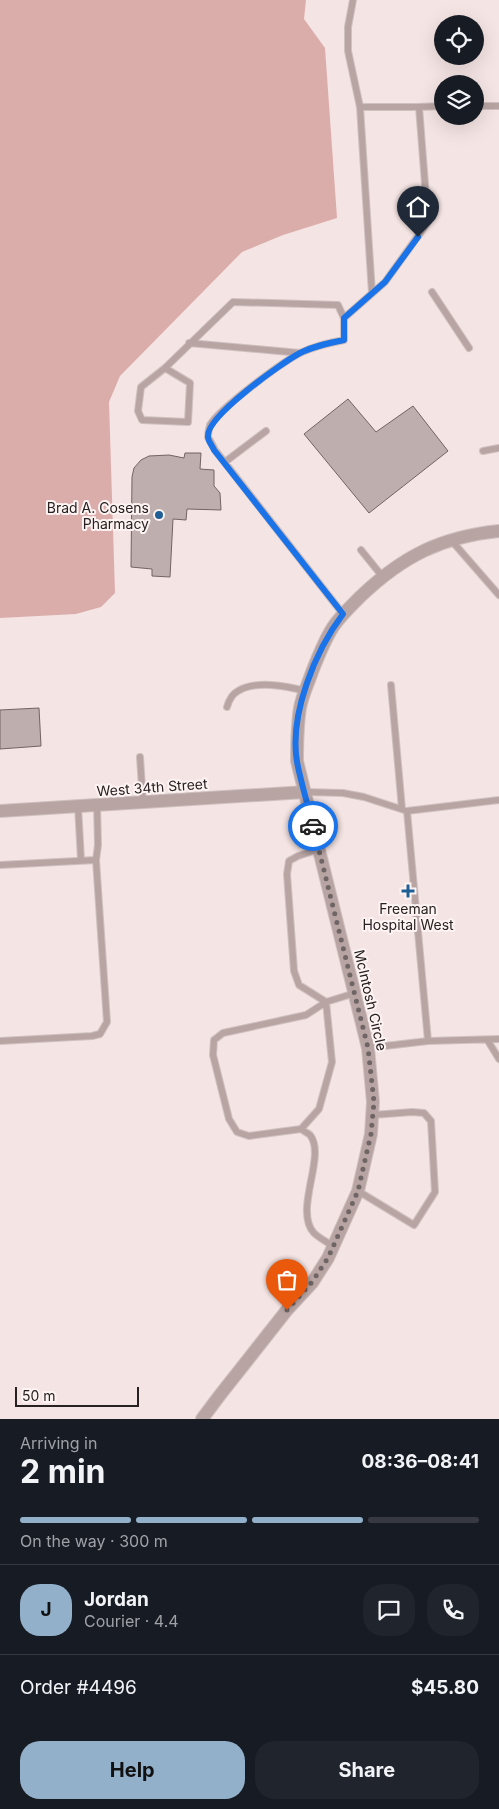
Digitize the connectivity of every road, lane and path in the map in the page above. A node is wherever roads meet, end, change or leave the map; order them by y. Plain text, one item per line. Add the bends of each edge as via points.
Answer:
1 (353, 0) edge
2 (434, 106) edge
3 (484, 106) edge
4 (499, 106) edge
5 (360, 107) junction
6 (420, 107) junction
7 (432, 292) dead end
8 (372, 293) junction
9 (344, 318) junction
10 (189, 342) junction
11 (469, 348) dead end
12 (300, 353) junction
13 (165, 368) junction
14 (266, 431) dead end
15 (499, 448) edge
16 (483, 451) dead end
17 (225, 462) junction
18 (499, 531) edge
19 (451, 540) junction
20 (361, 550) dead end
21 (382, 576) junction
22 (499, 595) edge
23 (343, 614) junction
24 (391, 685) dead end
25 (305, 691) junction
26 (226, 707) dead end
27 (140, 757) dead end
28 (305, 792) junction
29 (499, 800) edge
30 (144, 803) junction
31 (97, 805) junction
32 (78, 806) junction
33 (404, 810) junction
34 (0, 811) edge
35 (319, 849) junction
36 (81, 860) junction
37 (96, 860) junction
38 (0, 865) edge
39 (355, 993) junction
40 (326, 1002) junction
41 (499, 1039) edge
42 (488, 1040) junction
43 (0, 1041) edge
44 (428, 1041) junction
45 (368, 1048) junction
46 (499, 1059) edge
47 (373, 1115) junction
48 (301, 1129) junction
49 (358, 1191) junction
50 (333, 1246) junction
51 (202, 1419) edge

1 - 5 lane via 348,51
2 - 6 lane
3 - 4 lane
5 - 6 lane
5 - 8 lane
6 - 8 lane via 428,222 385,282
7 - 11 lane
8 - 9 lane
9 - 10 lane via 338,305 233,302
9 - 12 lane via 344,340
10 - 12 lane
10 - 13 lane
12 - 17 lane via 227,407 210,426 208,437
13 - 13 lane via 141,387 138,411 142,420 188,422 190,383
14 - 17 lane
15 - 16 lane
17 - 23 lane
18 - 19 street, McIntosh Circle
19 - 21 street, McIntosh Circle via 409,558
19 - 22 lane
20 - 21 lane
21 - 23 street, McIntosh Circle
23 - 25 street, McIntosh Circle via 320,650
24 - 33 lane
25 - 26 lane via 287,686 251,685 231,697
25 - 28 street, McIntosh Circle via 300,706 297,761
27 - 30 lane
28 - 30 street, West 34th Street
28 - 33 lane via 364,796
28 - 35 street, McIntosh Circle
29 - 33 lane
30 - 31 street, West 34th Street
31 - 32 street, West 34th Street
31 - 37 lane
32 - 34 street, West 34th Street
32 - 36 lane
33 - 44 lane
35 - 39 street, McIntosh Circle
35 - 40 lane via 289,862 287,874 294,971 300,986
36 - 37 lane
36 - 38 lane
37 - 43 lane via 107,1022 104,1030 92,1036
39 - 40 lane
39 - 45 street, McIntosh Circle
40 - 48 lane via 332,1062 319,1109
40 - 48 lane via 306,1015 223,1033 214,1040 213,1055 229,1119 237,1132 249,1136
41 - 42 lane
42 - 44 lane
42 - 46 lane
44 - 45 lane
45 - 47 street, McIntosh Circle
47 - 49 street, McIntosh Circle
47 - 49 lane via 424,1113 431,1121 435,1192 414,1225
48 - 50 lane via 311,1136 315,1148 308,1190 308,1217 313,1232
49 - 50 street, McIntosh Circle
50 - 51 street, McIntosh Circle via 312,1282

